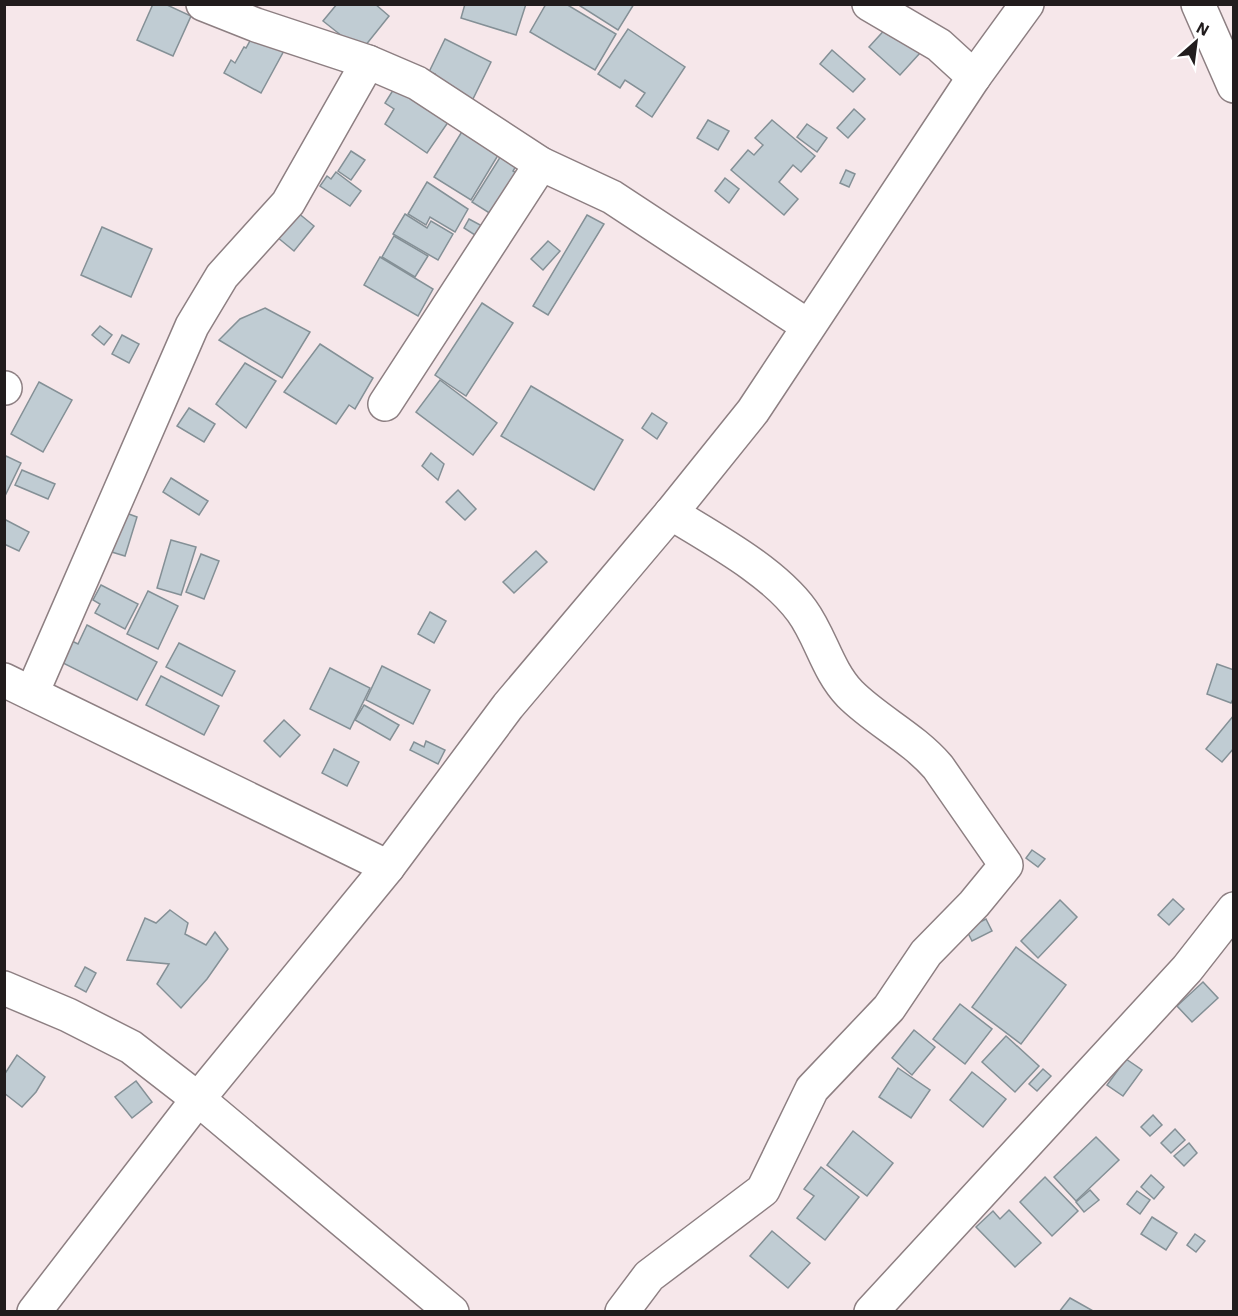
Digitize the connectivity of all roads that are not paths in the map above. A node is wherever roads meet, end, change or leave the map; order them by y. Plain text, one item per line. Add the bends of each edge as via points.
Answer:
1 (203, 4) edge
2 (869, 4) edge
3 (1028, 4) edge
4 (1198, 4) edge
5 (368, 62) junction
6 (974, 77) junction
7 (1233, 86) edge
8 (541, 164) junction
9 (808, 326) junction
10 (385, 404) dead end
11 (671, 513) junction
12 (18, 686) edge
13 (388, 867) junction
14 (1233, 909) edge
15 (4, 988) edge
16 (198, 1099) junction
17 (34, 1311) edge
18 (452, 1311) edge
19 (622, 1311) edge
20 (871, 1311) edge

1 - 5 street
2 - 6 street via 939,45
3 - 6 street
4 - 7 street
5 - 8 street via 417,84
5 - 12 street via 288,203 222,276 192,326
6 - 9 street
8 - 9 street via 612,197
8 - 10 street
9 - 11 street via 753,411
11 - 13 street via 508,706
11 - 19 street via 790,596 817,635 829,666 841,683 938,766 1006,865 926,953 889,1008 812,1089 763,1190 650,1276
12 - 13 street
13 - 16 street
14 - 20 street via 1187,969
15 - 16 street via 131,1047
16 - 17 street
16 - 18 street

